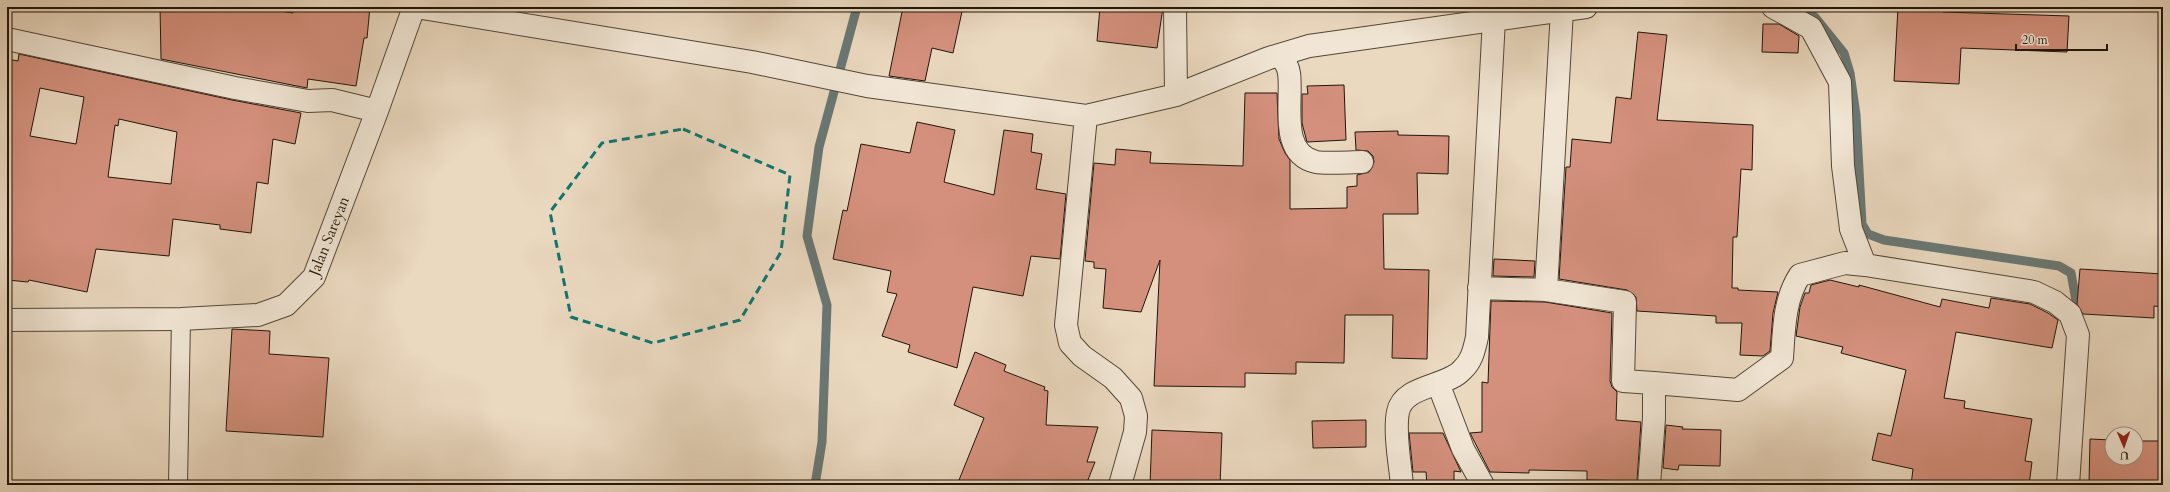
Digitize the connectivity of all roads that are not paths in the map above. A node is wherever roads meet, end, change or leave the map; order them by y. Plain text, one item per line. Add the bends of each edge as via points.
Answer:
1 (415, 7) edge
2 (1175, 7) edge
3 (1586, 7) edge
4 (1773, 7) edge
5 (1562, 10) junction
6 (1494, 19) junction
7 (7, 39) edge
8 (1279, 55) junction
9 (1176, 95) junction
10 (377, 111) junction
11 (1086, 116) junction
12 (1362, 162) dead end
13 (1865, 265) junction
14 (1479, 288) junction
15 (1546, 290) junction
16 (181, 319) junction
17 (7, 320) edge
18 (1438, 383) junction
19 (1654, 383) junction
20 (178, 485) edge
21 (1120, 485) edge
22 (1402, 485) edge
23 (1483, 485) edge
24 (1649, 485) edge
25 (2068, 485) edge

1 - 10 street, Jalan Sareyan
1 - 11 street via 752,62 867,86
2 - 9 street
3 - 5 street
4 - 13 street via 1811,28 1840,82 1843,166 1851,229
5 - 6 street
5 - 15 street
6 - 8 street via 1310,46
6 - 14 street
7 - 10 street via 235,88 308,101 332,100
8 - 9 street
8 - 12 street via 1289,72 1289,114 1296,148 1303,156 1317,162
9 - 11 street
10 - 16 street, Jalan Sareyan via 314,278 286,305 258,315
11 - 21 street via 1066,324 1070,344 1113,378 1131,398 1136,416 1135,432
13 - 19 street via 1845,263 1800,275 1792,287 1785,319 1782,358 1738,390
13 - 25 street via 2034,292 2070,314 2078,335
14 - 15 street
14 - 18 street via 1477,337 1472,357 1462,372
15 - 19 street via 1625,302 1623,381
16 - 17 street, Jalan Sareyan
16 - 20 lane
18 - 22 street via 1416,391 1401,403 1397,412
18 - 23 street via 1463,449
19 - 24 street

